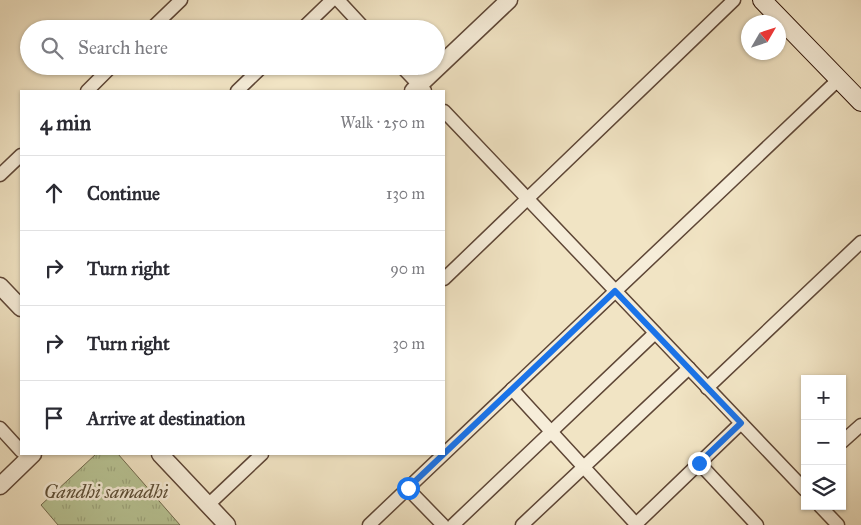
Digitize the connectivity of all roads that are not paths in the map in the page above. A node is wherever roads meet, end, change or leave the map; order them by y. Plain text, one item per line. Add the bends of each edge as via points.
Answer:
1 (181, 0) edge
2 (332, 0) edge
3 (338, 0) edge
4 (509, 0) edge
5 (734, 0) edge
6 (762, 0) edge
7 (776, 0) edge
8 (160, 20) edge
9 (311, 20) edge
10 (357, 20) edge
11 (445, 63) edge
12 (103, 75) edge
13 (254, 75) edge
14 (408, 75) edge
15 (433, 75) edge
16 (839, 79) junction
17 (861, 86) edge
18 (419, 89) edge
19 (88, 90) edge
20 (238, 90) edge
21 (861, 102) edge
22 (445, 112) edge
23 (20, 156) edge
24 (0, 175) edge
25 (527, 199) junction
26 (861, 242) edge
27 (445, 278) edge
28 (0, 286) edge
29 (615, 291) junction
30 (20, 304) edge
31 (655, 333) junction
32 (689, 368) junction
33 (707, 388) junction
34 (512, 389) junction
35 (741, 423) junction
36 (861, 425) edge
37 (0, 428) edge
38 (551, 432) junction
39 (846, 438) edge
40 (20, 447) edge
41 (445, 453) edge
42 (26, 455) edge
43 (161, 455) edge
44 (261, 455) edge
45 (443, 455) edge
46 (699, 463) junction
47 (584, 467) junction
48 (801, 482) edge
49 (0, 486) edge
50 (408, 488) junction
51 (208, 505) junction
52 (824, 510) edge
53 (636, 524) edge
54 (227, 525) edge
55 (369, 525) edge
56 (443, 525) edge
57 (453, 525) edge
58 (522, 525) edge
59 (757, 525) edge
60 (838, 525) edge

1 - 8 street
2 - 9 street
3 - 10 street
4 - 11 street
5 - 25 street
6 - 16 main road
7 - 17 main road
12 - 19 street
13 - 20 street
14 - 18 street
15 - 18 street
16 - 21 main road
16 - 29 street
22 - 25 street
23 - 24 street
25 - 27 street
25 - 29 street
26 - 33 street
28 - 30 street
29 - 31 street
29 - 34 street
31 - 32 street
31 - 38 street
32 - 33 street
32 - 47 street
33 - 35 street
34 - 38 street
34 - 41 street
35 - 46 street
35 - 48 street
36 - 39 street
37 - 40 street
38 - 47 street
38 - 57 street
42 - 49 street
43 - 51 street
44 - 51 street
45 - 50 street
46 - 53 street
46 - 59 street
47 - 53 street
47 - 58 street
50 - 55 street
50 - 56 street
51 - 54 street
52 - 60 street

